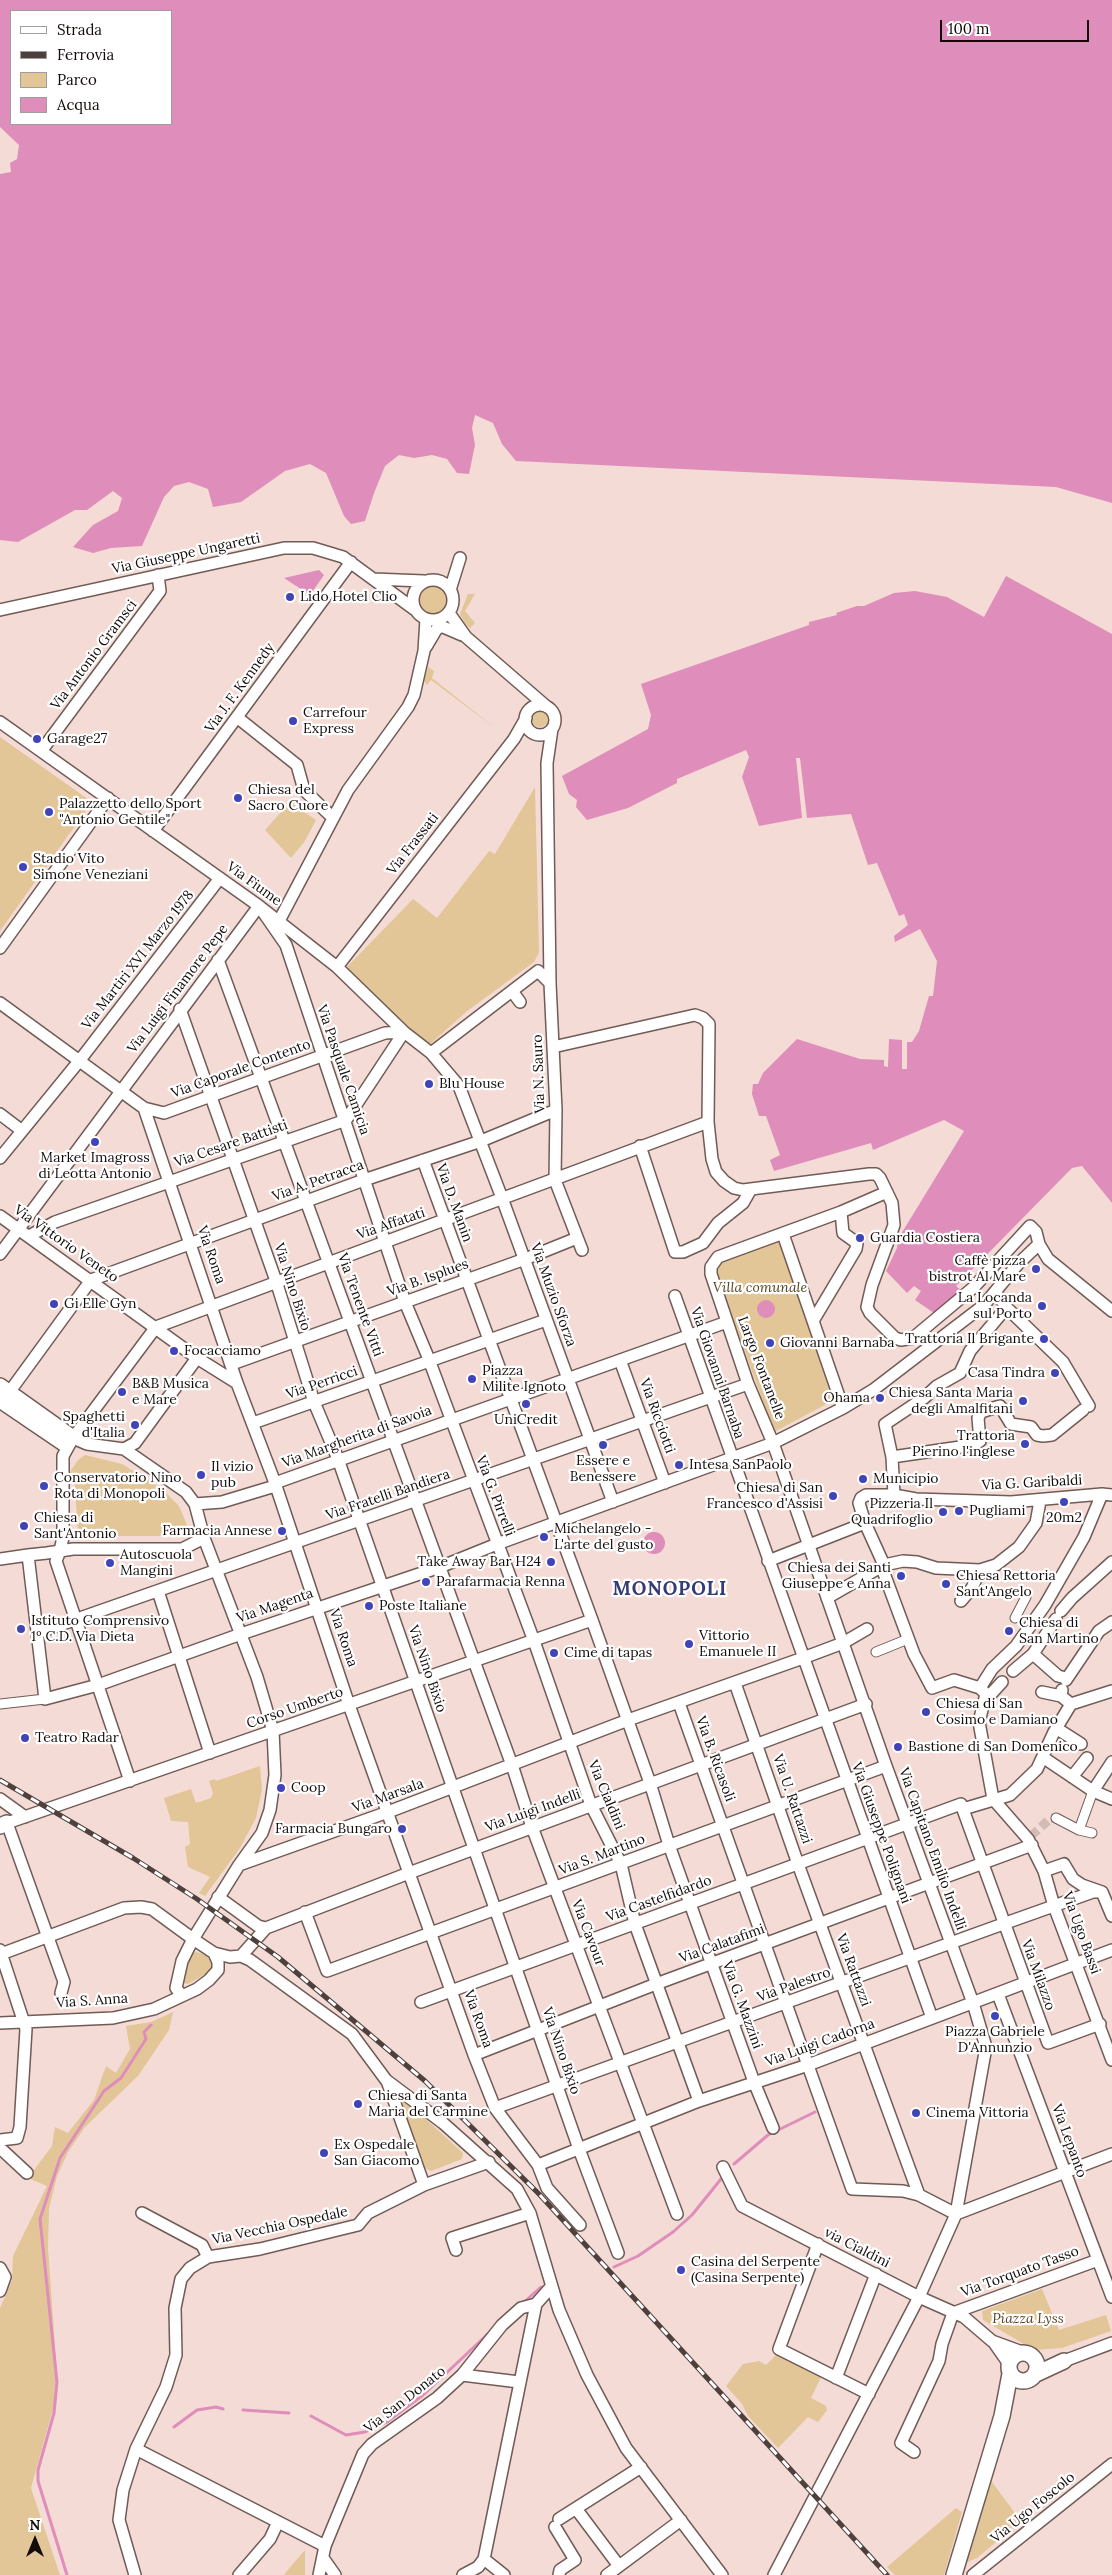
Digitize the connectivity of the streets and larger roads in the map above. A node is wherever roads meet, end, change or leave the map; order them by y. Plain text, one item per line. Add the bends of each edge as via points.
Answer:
1 (460, 558) dead end
2 (351, 562) junction
3 (158, 575) junction
4 (373, 579) junction
5 (424, 581) junction
6 (450, 590) junction
7 (414, 608) junction
8 (0, 610) edge
9 (449, 612) junction
10 (426, 619) junction
11 (466, 637) junction
12 (424, 651) junction
13 (517, 681) junction
14 (547, 706) junction
15 (527, 714) junction
16 (238, 718) junction
17 (0, 722) edge
18 (552, 728) junction
19 (535, 733) junction
20 (514, 740) junction
21 (42, 750) junction
22 (547, 763) junction
23 (108, 798) junction
24 (333, 818) junction
25 (152, 831) junction
26 (220, 878) junction
27 (259, 906) junction
28 (279, 921) junction
29 (0, 948) edge
30 (218, 960) junction
31 (336, 967) junction
32 (550, 983) junction
33 (512, 991) junction
34 (520, 1002) dead end
35 (0, 1003) edge
36 (180, 1009) junction
37 (404, 1032) junction
38 (553, 1047) junction
39 (431, 1054) junction
40 (322, 1056) junction
41 (80, 1060) junction
42 (262, 1078) junction
43 (121, 1090) junction
44 (211, 1097) junction
45 (464, 1099) joint
46 (144, 1108) junction
47 (556, 1110) junction
48 (0, 1114) edge
49 (346, 1120) junction
50 (708, 1122) junction
51 (21, 1130) junction
52 (286, 1141) junction
53 (481, 1141) junction
54 (640, 1146) junction
55 (0, 1158) edge
56 (233, 1160) junction
57 (423, 1160) junction
58 (364, 1180) junction
59 (555, 1180) junction
60 (169, 1182) junction
61 (751, 1189) junction
62 (887, 1192) junction
63 (502, 1198) junction
64 (308, 1202) junction
65 (841, 1212) junction
66 (0, 1216) edge
67 (254, 1220) junction
68 (445, 1221) junction
69 (18, 1228) junction
70 (783, 1234) junction
71 (29, 1236) junction
72 (576, 1238) junction
73 (386, 1242) junction
74 (191, 1244) junction
75 (1039, 1244) junction
76 (582, 1250) dead end
77 (0, 1254) edge
78 (525, 1260) junction
79 (328, 1262) junction
80 (91, 1280) junction
81 (467, 1280) junction
82 (276, 1281) junction
83 (995, 1292) junction
84 (674, 1296) dead end
85 (405, 1302) junction
86 (213, 1306) junction
87 (1008, 1309) junction
88 (1112, 1311) edge
89 (546, 1320) junction
90 (813, 1321) junction
91 (727, 1322) junction
92 (350, 1323) junction
93 (156, 1327) junction
94 (688, 1336) junction
95 (490, 1340) junction
96 (294, 1342) junction
97 (197, 1358) junction
98 (620, 1360) junction
99 (429, 1362) junction
100 (232, 1364) junction
101 (567, 1378) junction
102 (372, 1381) junction
103 (237, 1383) junction
104 (748, 1384) junction
105 (2, 1397) edge
106 (510, 1398) junction
107 (712, 1398) junction
108 (314, 1402) junction
109 (844, 1408) junction
110 (450, 1420) junction
111 (644, 1422) junction
112 (253, 1423) junction
113 (589, 1439) junction
114 (392, 1440) junction
115 (71, 1442) junction
116 (773, 1443) junction
117 (124, 1450) junction
118 (892, 1457) junction
119 (338, 1459) junction
120 (732, 1459) junction
121 (532, 1460) junction
122 (473, 1482) junction
123 (665, 1483) junction
124 (275, 1485) junction
125 (894, 1495) junction
126 (1107, 1495) edge
127 (1040, 1500) junction
128 (416, 1501) junction
129 (613, 1502) junction
130 (195, 1504) junction
131 (360, 1521) junction
132 (556, 1522) junction
133 (865, 1523) junction
134 (204, 1538) junction
135 (295, 1544) junction
136 (497, 1544) junction
137 (808, 1545) junction
138 (60, 1551) junction
139 (28, 1555) junction
140 (0, 1559) edge
141 (768, 1561) junction
142 (1112, 1562) edge
143 (440, 1567) junction
144 (883, 1567) junction
145 (216, 1570) junction
146 (980, 1570) junction
147 (382, 1585) junction
148 (158, 1590) junction
149 (1026, 1597) dead end
150 (827, 1598) junction
151 (961, 1601) dead end
152 (317, 1608) junction
153 (1015, 1618) dead end
154 (592, 1620) junction
155 (76, 1622) junction
156 (1110, 1627) edge
157 (867, 1629) dead end
158 (37, 1633) junction
159 (241, 1634) junction
160 (908, 1639) junction
161 (534, 1641) junction
162 (843, 1643) junction
163 (876, 1652) dead end
164 (1033, 1654) junction
165 (179, 1655) junction
166 (803, 1658) junction
167 (473, 1662) junction
168 (1013, 1671) dead end
169 (416, 1682) junction
170 (1002, 1682) dead end
171 (735, 1683) junction
172 (98, 1685) junction
173 (1064, 1686) junction
174 (983, 1691) junction
175 (1112, 1691) edge
176 (1042, 1692) dead end
177 (45, 1699) junction
178 (679, 1703) junction
179 (0, 1704) edge
180 (866, 1704) junction
181 (1071, 1704) junction
182 (350, 1705) junction
183 (824, 1719) junction
184 (628, 1720) junction
185 (1056, 1728) junction
186 (273, 1731) junction
187 (569, 1743) junction
188 (757, 1744) junction
189 (1081, 1744) dead end
190 (210, 1753) junction
191 (1044, 1758) junction
192 (1087, 1758) dead end
193 (1112, 1762) edge
194 (702, 1764) junction
195 (512, 1765) junction
196 (886, 1766) junction
197 (1072, 1777) junction
198 (846, 1780) junction
199 (130, 1781) junction
200 (650, 1783) junction
201 (453, 1787) junction
202 (1092, 1791) junction
203 (0, 1799) edge
204 (993, 1799) junction
205 (1112, 1799) edge
206 (591, 1805) junction
207 (777, 1805) junction
208 (962, 1806) junction
209 (388, 1812) junction
210 (25, 1817) junction
211 (1056, 1818) dead end
212 (3, 1824) edge
213 (907, 1824) junction
214 (723, 1825) junction
215 (532, 1827) junction
216 (1079, 1830) junction
217 (1092, 1833) dead end
218 (867, 1839) junction
219 (1030, 1840) junction
220 (668, 1846) junction
221 (474, 1848) junction
222 (621, 1864) junction
223 (798, 1864) junction
224 (982, 1864) junction
225 (239, 1865) junction
226 (1044, 1871) junction
227 (409, 1873) junction
228 (745, 1884) junction
229 (929, 1884) junction
230 (555, 1888) junction
231 (1102, 1892) junction
232 (218, 1897) junction
233 (889, 1899) junction
234 (690, 1904) junction
235 (1054, 1906) junction
236 (496, 1910) junction
237 (305, 1912) junction
238 (1112, 1916) edge
239 (636, 1924) junction
240 (820, 1924) junction
241 (1003, 1924) junction
242 (266, 1928) junction
243 (431, 1934) junction
244 (48, 1936) junction
245 (193, 1939) junction
246 (951, 1943) junction
247 (766, 1944) junction
248 (576, 1945) junction
249 (1112, 1950) edge
250 (1, 1952) edge
251 (214, 1953) junction
252 (245, 1958) junction
253 (910, 1958) junction
254 (712, 1964) junction
255 (1076, 1964) junction
256 (516, 1967) junction
257 (210, 1980) junction
258 (842, 1983) junction
259 (656, 1984) junction
260 (1026, 1984) junction
261 (451, 1991) junction
262 (61, 1994) dead end
263 (998, 1994) junction
264 (182, 1996) junction
265 (421, 2002) dead end
266 (786, 2003) junction
267 (973, 2003) junction
268 (600, 2006) junction
269 (932, 2018) junction
270 (24, 2020) junction
271 (0, 2023) edge
272 (733, 2023) junction
273 (1100, 2024) junction
274 (538, 2030) junction
275 (678, 2043) junction
276 (864, 2044) junction
277 (474, 2055) junction
278 (1112, 2060) edge
279 (620, 2063) junction
280 (808, 2065) junction
281 (386, 2080) junction
282 (754, 2082) junction
283 (558, 2086) junction
284 (699, 2101) junction
285 (496, 2108) junction
286 (643, 2124) junction
287 (774, 2128) dead end
288 (0, 2140) edge
289 (0, 2148) edge
290 (579, 2149) junction
291 (1112, 2154) edge
292 (489, 2162) junction
293 (538, 2165) junction
294 (723, 2167) dead end
295 (1064, 2172) junction
296 (27, 2173) dead end
297 (424, 2185) junction
298 (919, 2195) junction
299 (142, 2213) dead end
300 (530, 2213) junction
301 (677, 2214) dead end
302 (956, 2214) junction
303 (580, 2224) dead end
304 (818, 2244) junction
305 (456, 2250) dead end
306 (618, 2253) dead end
307 (208, 2257) junction
308 (1098, 2260) junction
309 (0, 2268) edge
310 (876, 2274) junction
311 (551, 2287) junction
312 (0, 2291) edge
313 (919, 2297) junction
314 (1112, 2297) edge
315 (536, 2304) junction
316 (953, 2313) junction
317 (992, 2341) junction
318 (1112, 2343) edge
319 (1031, 2361) junction
320 (1064, 2361) joint
321 (1014, 2373) junction
322 (462, 2375) junction
323 (836, 2378) junction
324 (519, 2382) junction
325 (869, 2394) junction
326 (136, 2449) junction
327 (914, 2452) dead end
328 (1112, 2464) edge
329 (641, 2467) junction
330 (577, 2510) junction
331 (681, 2520) junction
332 (278, 2522) junction
333 (325, 2546) junction
334 (323, 2558) junction
335 (484, 2559) junction
336 (619, 2566) junction
337 (135, 2575) edge
338 (239, 2575) edge
339 (319, 2575) edge
340 (335, 2575) edge
341 (463, 2575) edge
342 (504, 2575) edge
343 (559, 2575) edge
344 (607, 2575) edge
345 (722, 2575) edge
346 (774, 2575) edge
347 (954, 2575) edge
348 (973, 2575) edge

1 - 6 street
2 - 3 street, Via Giuseppe Ungaretti via 313,548 284,548
2 - 4 street, Via Giuseppe Ungaretti
2 - 16 street, Via J. F. Kennedy
3 - 8 street, Via Giuseppe Ungaretti
3 - 21 street, Via Antonio Gramsci via 160,592
4 - 5 street
4 - 7 street, Via Giuseppe Ungaretti
5 - 6 street via 442,582
5 - 7 street via 415,590
6 - 9 street via 453,601
7 - 10 street
9 - 10 street via 438,620
9 - 11 street
10 - 12 street
11 - 12 street via 441,626
11 - 13 street
12 - 24 street via 408,707 348,790
13 - 14 street
13 - 15 street
14 - 15 street via 538,705
14 - 18 street via 554,714
15 - 19 street
15 - 20 street
16 - 24 street via 297,764 304,790
16 - 25 street, Via J. F. Kennedy
17 - 21 street, Via Fiume
18 - 19 street
18 - 22 street
19 - 20 street
19 - 22 street
20 - 31 street, Via Frassati
21 - 23 street, Via Fiume
22 - 32 street, Via N. Sauro
23 - 25 street, Via Fiume
23 - 29 street
24 - 28 street
25 - 26 street, Via Fiume
26 - 27 street, Via Fiume
26 - 41 street, Via Martiri XVI Marzo 1978
27 - 28 street, Via Fiume
27 - 30 street, Via Luigi Finamore Pepe
27 - 40 street, Via Pasquale Camicia via 286,945
28 - 31 street, Via Fiume
30 - 36 street, Via Luigi Finamore Pepe
30 - 42 street, Via Tenente Vitti
31 - 37 street, Via Fiume
32 - 33 street via 538,971
32 - 38 street, Via N. Sauro
33 - 34 street
33 - 39 street
35 - 41 street
36 - 43 street, Via Luigi Finamore Pepe
36 - 44 street, Via Nino Bixio
37 - 39 street, Via Fiume
37 - 40 street, Via Caporale Contento via 385,1033
37 - 49 street
38 - 47 street, Via N. Sauro
38 - 50 street via 695,1015 704,1018 709,1024
39 - 45 street, Via Fiume via 459,1086
40 - 42 street, Via Caporale Contento
40 - 49 street, Via Pasquale Camicia
41 - 43 street
41 - 51 street, Via Martiri XVI Marzo 1978
42 - 44 street, Via Caporale Contento
42 - 52 street, Via Tenente Vitti
43 - 46 street
43 - 69 street, Via Luigi Finamore Pepe
44 - 46 street, Via Caporale Contento via 164,1113
44 - 56 street, Via Nino Bixio
45 - 53 street, Via Muzio Sforza
46 - 60 street, Via Roma
47 - 53 street, Via A. Petracca
47 - 59 street, Via N. Sauro
48 - 51 street
49 - 52 street, Via Cesare Battisti
49 - 58 street, Via Pasquale Camicia
50 - 54 street, Via Affatati
50 - 61 street via 716,1172 734,1188
51 - 55 street, Via Martiri XVI Marzo 1978
52 - 56 street, Via Cesare Battisti
52 - 64 street, Via Tenente Vitti
53 - 57 street, Via A. Petracca
53 - 63 street, Via Muzio Sforza
54 - 59 street, Via Affatati
54 - 61 street via 675,1252 703,1243 718,1223 743,1203
56 - 60 street, Via Cesare Battisti
56 - 67 street, Via Nino Bixio
57 - 58 street, Via A. Petracca
57 - 68 street, Via D. Manin
58 - 64 street, Via A. Petracca
58 - 73 street, Via Pasquale Camicia
59 - 63 street, Via Affatati
59 - 72 street
60 - 71 street, Via Cesare Battisti via 55,1222
60 - 74 street, Via Roma
61 - 62 street via 869,1174 880,1178
62 - 65 street, Largo Fontanelle
62 - 75 street via 892,1203 894,1224 867,1307 895,1338 913,1338 974,1287 1030,1226 1036,1232
63 - 68 street, Via Affatati
63 - 78 street, Via Muzio Sforza
64 - 67 street, Via A. Petracca
64 - 79 street, Via Tenente Vitti
65 - 70 street, Largo Fontanelle
65 - 90 street via 844,1233 857,1243 856,1249
66 - 69 street, Via Vittorio Veneto
67 - 74 street, Via A. Petracca
67 - 82 street, Via Nino Bixio
68 - 73 street, Via Affatati
68 - 81 street, Via D. Manin
69 - 71 street, Via Vittorio Veneto
69 - 77 street, Via Luigi Finamore Pepe
70 - 90 street
70 - 91 street, Largo Fontanelle via 718,1257 713,1262 711,1274
71 - 80 street, Via Vittorio Veneto
72 - 76 street
72 - 78 street, Via B. Isplues
73 - 79 street, Via Affatati
73 - 85 street, Via Pasquale Camicia
74 - 80 street, Via A. Petracca
74 - 86 street, Via Roma
75 - 83 street, Via Magenta
75 - 88 street via 1048,1259
78 - 81 street, Via B. Isplues
78 - 89 street, Via Muzio Sforza
79 - 82 street, Via Affatati
79 - 92 street, Via Tenente Vitti
80 - 93 street, Via Vittorio Veneto
80 - 105 street
81 - 85 street, Via B. Isplues
81 - 95 street, Via D. Manin
82 - 86 street, Via Affatati
82 - 96 street, Via Nino Bixio
83 - 87 street
83 - 109 street, Via Magenta via 984,1305 873,1390
84 - 94 street, Via Giovanni Barnaba
85 - 92 street, Via B. Isplues
85 - 99 street, Via Pasquale Camicia
86 - 93 street, Via Affatati
86 - 100 street, Via Roma
87 - 118 street via 970,1351 960,1373 885,1424
87 - 118 street via 1063,1362 1086,1408 1052,1435 1043,1436 1037,1435 1031,1427 1011,1424 1000,1406 981,1412 978,1418 980,1442 974,1446
89 - 95 street
89 - 101 street, Via Muzio Sforza
90 - 109 street
91 - 94 street
91 - 104 street, Largo Fontanelle
92 - 96 street, Via B. Isplues
92 - 102 street, Via Tenente Vitti
93 - 97 street, Via Vittorio Veneto
93 - 115 street
94 - 98 street
94 - 107 street, Via Giovanni Barnaba
95 - 99 street
95 - 106 street
96 - 100 street, Via B. Isplues
96 - 108 street, Via Nino Bixio
97 - 103 street, Via Vittorio Veneto
97 - 117 street via 135,1443
98 - 101 street
98 - 111 street, Via Ricciotti
99 - 102 street, Via Perricci
99 - 110 street, Via G. Pirrelli
100 - 103 street, Via Roma
101 - 106 street
101 - 113 street, Via Muzio Sforza
102 - 108 street, Via Perricci
102 - 114 street, Via Tenente Vitti
103 - 112 street, Via Roma
104 - 107 street, Via Fratelli Bandiera
104 - 116 street, Largo Fontanelle
105 - 115 street
106 - 110 street
106 - 121 street, Via G. Mazzini
107 - 111 street, Via Fratelli Bandiera
107 - 120 street, Via Giovanni Barnaba
108 - 112 street, Via Perricci
108 - 119 street, Via Nino Bixio
109 - 116 street, Via Magenta
110 - 114 street, Via Margherita di Savoia
110 - 122 street, Via G. Pirrelli
111 - 113 street, Via Fratelli Bandiera
111 - 123 street, Via Ricciotti
112 - 124 street, Via Roma
113 - 121 street, Via Fratelli Bandiera
113 - 129 street, Via Muzio Sforza
114 - 119 street, Via Margherita di Savoia
114 - 128 street, Via Tenente Vitti
115 - 117 street
115 - 138 street via 63,1456 63,1537
116 - 120 street, Via Magenta
116 - 137 street, Largo Fontanelle
117 - 130 street via 186,1492
118 - 125 street
119 - 124 street, Via Margherita di Savoia
119 - 131 street, Via Nino Bixio
120 - 123 street, Via Magenta
120 - 141 street, Via Giovanni Barnaba
121 - 122 street, Via Fratelli Bandiera
121 - 132 street, Via G. Mazzini
122 - 128 street, Via Fratelli Bandiera
122 - 136 street, Via G. Pirrelli
123 - 129 street, Via Magenta
124 - 130 street via 222,1502
124 - 135 street, Via Roma
125 - 127 street, Via G. Garibaldi via 992,1502
125 - 133 street, Via G. Garibaldi via 866,1495 861,1498 859,1503
126 - 127 street, Via G. Garibaldi
126 - 174 street via 1045,1605 1016,1646 992,1669
127 - 146 street via 1036,1523 1019,1547 1003,1561
128 - 131 street, Via Fratelli Bandiera
128 - 143 street, Via Tenente Vitti
129 - 132 street, Via Magenta
130 - 134 street
131 - 135 street, Via Fratelli Bandiera
131 - 147 street, Via Nino Bixio
132 - 136 street, Via Magenta
132 - 154 street, Via G. Mazzini
133 - 137 street
133 - 144 street
134 - 138 street via 182,1549
134 - 145 street
135 - 145 street, Via Fratelli Bandiera
135 - 152 street, Via Roma
136 - 143 street, Via Magenta
136 - 161 street, Via G. Pirrelli
137 - 141 street
137 - 150 street, Largo Fontanelle
138 - 139 street
138 - 155 street via 56,1561
139 - 140 street
139 - 158 street
141 - 166 street, Via Giuseppe Polignani
142 - 164 street via 1072,1598
143 - 147 street, Via Magenta
143 - 167 street, Via Tenente Vitti
144 - 146 street via 903,1561 936,1568
144 - 150 street
144 - 160 street
145 - 148 street, Via Fratelli Bandiera
145 - 159 street
146 - 151 street via 972,1588
147 - 152 street, Via Magenta
147 - 169 street, Via Nino Bixio
148 - 155 street, Via Fratelli Bandiera
148 - 165 street
149 - 153 street
150 - 162 street, Via Capitano Emilio Indelli
152 - 159 street, Via Magenta
152 - 182 street, Via Roma
154 - 161 street, Corso Umberto
154 - 184 street, Via G. Mazzini
155 - 158 street, Via Fratelli Bandiera
155 - 172 street
156 - 173 street via 1099,1631
157 - 162 street, Via Marsala
158 - 177 street
159 - 165 street, Via Magenta
159 - 186 street
160 - 163 street
160 - 174 street via 932,1688 954,1680
161 - 167 street, Corso Umberto
161 - 187 street, Via Cialdini
162 - 166 street, Via Marsala
162 - 180 street, Via Capitano Emilio Indelli
164 - 168 street
164 - 173 street via 1058,1676
165 - 172 street, Via Magenta
165 - 190 street
166 - 171 street, Via Marsala
166 - 183 street, Via Giuseppe Polignani
167 - 169 street, Corso Umberto
167 - 195 street, Via Cavour
169 - 182 street, Corso Umberto
169 - 201 street, Via Nino Bixio
170 - 174 street via 992,1694
171 - 178 street, Via Marsala
171 - 188 street, Via U. Rattazzi
172 - 177 street, Via Magenta
172 - 199 street
173 - 176 street
173 - 181 street
174 - 204 street via 979,1722
175 - 181 street
177 - 179 street, Via Magenta
178 - 184 street, Via Marsala
178 - 194 street, Via B. Ricasoli
180 - 183 street, Via Luigi Indelli
180 - 196 street, Via Capitano Emilio Indelli
181 - 185 street, Via Castelfidardo
182 - 186 street, Corso Umberto
182 - 209 street, Via Roma
183 - 188 street, Via Luigi Indelli
183 - 198 street, Via Giuseppe Polignani
184 - 187 street, Via Marsala
184 - 200 street, Via G. Mazzini
185 - 189 street
185 - 191 street, Via Castelfidardo
186 - 190 street, Corso Umberto
186 - 225 street via 274,1775 270,1810 262,1833
187 - 195 street, Via Marsala
187 - 206 street, Via Cialdini
188 - 194 street, Via Luigi Indelli
188 - 207 street, Via U. Rattazzi
190 - 199 street, Corso Umberto
191 - 197 street
191 - 204 street, Via Castelfidardo via 1010,1795
192 - 197 street
193 - 202 street
194 - 200 street, Via Luigi Indelli
194 - 214 street, Via B. Ricasoli
195 - 201 street, Via Marsala
195 - 215 street, Via Cavour
196 - 198 street, Via S. Martino
196 - 213 street, Via Capitano Emilio Indelli
197 - 202 street
198 - 207 street, Via S. Martino
198 - 218 street, Via Giuseppe Polignani
199 - 210 street, Corso Umberto
200 - 206 street, Via Luigi Indelli
200 - 220 street, Via G. Mazzini
201 - 209 street, Via Marsala
201 - 221 street, Via Nino Bixio
202 - 205 street
202 - 216 street
203 - 210 street
204 - 208 street, Via Castelfidardo
204 - 219 street, Via Ugo Bassi
206 - 215 street, Via Luigi Indelli
206 - 222 street, Via Cialdini
207 - 214 street, Via S. Martino
207 - 223 street, Via U. Rattazzi
208 - 213 street, Via Castelfidardo
208 - 224 street, Via Milazzo
209 - 225 street, Via Marsala
209 - 227 street, Via Roma
210 - 212 street, Corso Umberto
211 - 216 street
212 - 244 street
213 - 218 street, Via Castelfidardo
213 - 229 street, Via Capitano Emilio Indelli
214 - 220 street, Via S. Martino
214 - 228 street, Via B. Ricasoli
215 - 221 street, Via Luigi Indelli
215 - 230 street, Via Cavour
216 - 217 street
218 - 223 street, Via Castelfidardo
218 - 233 street, Via Giuseppe Polignani
219 - 224 street, Via Calatafimi
219 - 226 street, Via Ugo Bassi
220 - 222 street, Via S. Martino
220 - 234 street, Via G. Mazzini
221 - 227 street, Via Luigi Indelli
221 - 236 street, Via Nino Bixio
222 - 230 street, Via S. Martino
222 - 239 street, Via Cialdini
223 - 228 street, Via Castelfidardo
223 - 240 street, Via U. Rattazzi
224 - 229 street, Via Calatafimi
224 - 241 street, Via Milazzo
225 - 232 street
226 - 231 street via 1064,1864 1073,1879
226 - 235 street, Via Ugo Bassi
227 - 237 street, Via Luigi Indelli
227 - 243 street, Via Roma
228 - 234 street, Via Castelfidardo
228 - 247 street, Via B. Ricasoli
229 - 233 street, Via Calatafimi
229 - 246 street, Via Capitano Emilio Indelli
230 - 236 street, Via S. Martino
230 - 248 street, Via Cavour
231 - 235 street, Via Palestro via 1093,1892
231 - 238 street
232 - 242 street via 258,1926
232 - 245 street
233 - 240 street, Via Calatafimi
233 - 253 street, Via Giuseppe Polignani
234 - 239 street, Via Castelfidardo
234 - 254 street, Via G. Mazzini
235 - 241 street, Via Palestro
235 - 255 street, Via Ugo Bassi
236 - 243 street, Via S. Martino
236 - 256 street, Via Nino Bixio
237 - 242 street, Via Luigi Indelli
237 - 243 street, Via S. Martino via 327,1971
239 - 248 street, Via Castelfidardo
239 - 259 street, Via Cialdini
240 - 247 street, Via Calatafimi
240 - 258 street, Via Rattazzi
241 - 246 street, Via Palestro
241 - 260 street, Via Milazzo
242 - 252 street
243 - 261 street, Via Roma
244 - 245 street via 124,1908 141,1907 152,1909
244 - 250 street
244 - 262 street via 64,1982
245 - 251 street
245 - 264 street via 182,1961 176,1988
246 - 253 street, Via Palestro
246 - 267 street, Via Capitano Emilio Indelli
247 - 254 street, Via Calatafimi
247 - 266 street, Via B. Ricasoli
248 - 256 street, Via Castelfidardo
248 - 268 street, Via Cavour
249 - 255 street, Via Luigi Cadorna
250 - 270 street
251 - 252 street
251 - 257 street via 218,1970
252 - 257 street, Via S. Anna
252 - 281 street via 352,2034
253 - 258 street, Via Palestro
253 - 269 street, Via Giuseppe Polignani
254 - 259 street, Via Calatafimi
254 - 272 street, Via G. Mazzini
255 - 260 street, Via Luigi Cadorna
255 - 273 street, Via Ugo Bassi
256 - 261 street, Via Castelfidardo
256 - 274 street, Via Nino Bixio
257 - 264 street, Via S. Anna
258 - 266 street, Via Palestro
258 - 276 street, Via Rattazzi
259 - 268 street, Via Calatafimi
259 - 275 street, Via Cialdini
260 - 263 street, Via Luigi Cadorna
260 - 273 street, Via Milazzo via 1048,2043
261 - 265 street, Via Castelfidardo
261 - 277 street, Via Roma
263 - 267 street, Via Luigi Cadorna
263 - 295 street, Via Lepanto
264 - 270 street, Via S. Anna via 154,2009 113,2018
266 - 272 street, Via Palestro
266 - 280 street, Via B. Ricasoli
267 - 269 street, Via Luigi Cadorna
267 - 302 street, Via Capitano Emilio Indelli via 986,2047
268 - 274 street, Via Calatafimi
268 - 279 street, Via Cavour
269 - 276 street, Via Luigi Cadorna
270 - 271 street, Via S. Anna
270 - 288 street via 20,2127 17,2138
272 - 275 street, Via Palestro
272 - 282 street, Via G. Mazzini
273 - 278 street, Via Ugo Bassi
274 - 277 street, Via Calatafimi
274 - 283 street, Via Nino Bixio
275 - 279 street, Via Palestro
275 - 284 street, Via Cialdini
276 - 280 street, Via Luigi Cadorna
276 - 298 street, Via Rattazzi
277 - 285 street, Via Roma
279 - 283 street, Via Palestro
279 - 286 street, Via Cavour
280 - 282 street, Via Luigi Cadorna
280 - 298 street, Via B. Ricasoli via 852,2189
281 - 292 street
281 - 297 street
282 - 284 street, Via Luigi Cadorna
282 - 287 street, Via G. Mazzini
283 - 285 street, Via Palestro
283 - 290 street, Via Nino Bixio
284 - 286 street, Via Luigi Cadorna
285 - 293 street, Via Roma
286 - 290 street, Via Luigi Cadorna
286 - 301 street, Via Cavour
289 - 296 street
290 - 293 street, Via Luigi Cadorna
290 - 306 street, Via Nino Bixio
291 - 295 street
292 - 297 street, Via Vecchia Ospedale
292 - 300 street via 518,2189
293 - 303 street, Via Roma via 547,2188
294 - 304 street, via Cialdini via 742,2206
295 - 302 street
295 - 308 street, Via Lepanto
297 - 307 street, Via Vecchia Ospedale via 368,2214 358,2225 260,2249
298 - 302 street
299 - 307 street via 202,2245
300 - 305 street via 452,2238
300 - 311 street
302 - 313 street, Via Capitano Emilio Indelli
304 - 310 street, via Cialdini
304 - 323 street via 779,2349
307 - 326 street, Via Vecchia Ospedale via 190,2268 181,2279 174,2308 176,2355 166,2387
308 - 314 street, Via Lepanto
308 - 316 street, Via Torquato Tasso
309 - 312 street via 6,2277
310 - 313 street, via Cialdini
310 - 323 street
311 - 315 street, Via San Donato
311 - 329 street via 587,2375 626,2448
313 - 316 street, via Cialdini
313 - 325 street, Via Capitano Emilio Indelli
315 - 322 street, Via San Donato via 521,2308 502,2325
315 - 324 street, Via San Donato
316 - 317 street, via Cialdini via 964,2317
316 - 327 street via 939,2361 901,2443
317 - 319 street, via Cialdini
317 - 321 street, via Cialdini
318 - 320 street
319 - 320 street
319 - 321 street via 1015,2355
319 - 321 street via 1033,2378
321 - 347 street via 1015,2390 1002,2416
322 - 324 street
322 - 333 street, Via San Donato via 437,2398 362,2454
323 - 325 street
324 - 335 street, Via San Donato
325 - 346 street, Via Capitano Emilio Indelli
326 - 332 street
326 - 337 street, Via Vecchia Ospedale via 123,2490 119,2520
328 - 348 street, Via Ugo Foscolo
329 - 330 street
329 - 331 street
330 - 336 street
330 - 343 street via 557,2523 575,2560 560,2570
331 - 336 street
331 - 345 street
332 - 333 street
332 - 338 street via 270,2539
333 - 334 street, Via San Donato
334 - 339 street, Via San Donato
334 - 340 street
335 - 341 street via 478,2567
335 - 342 street
336 - 344 street

